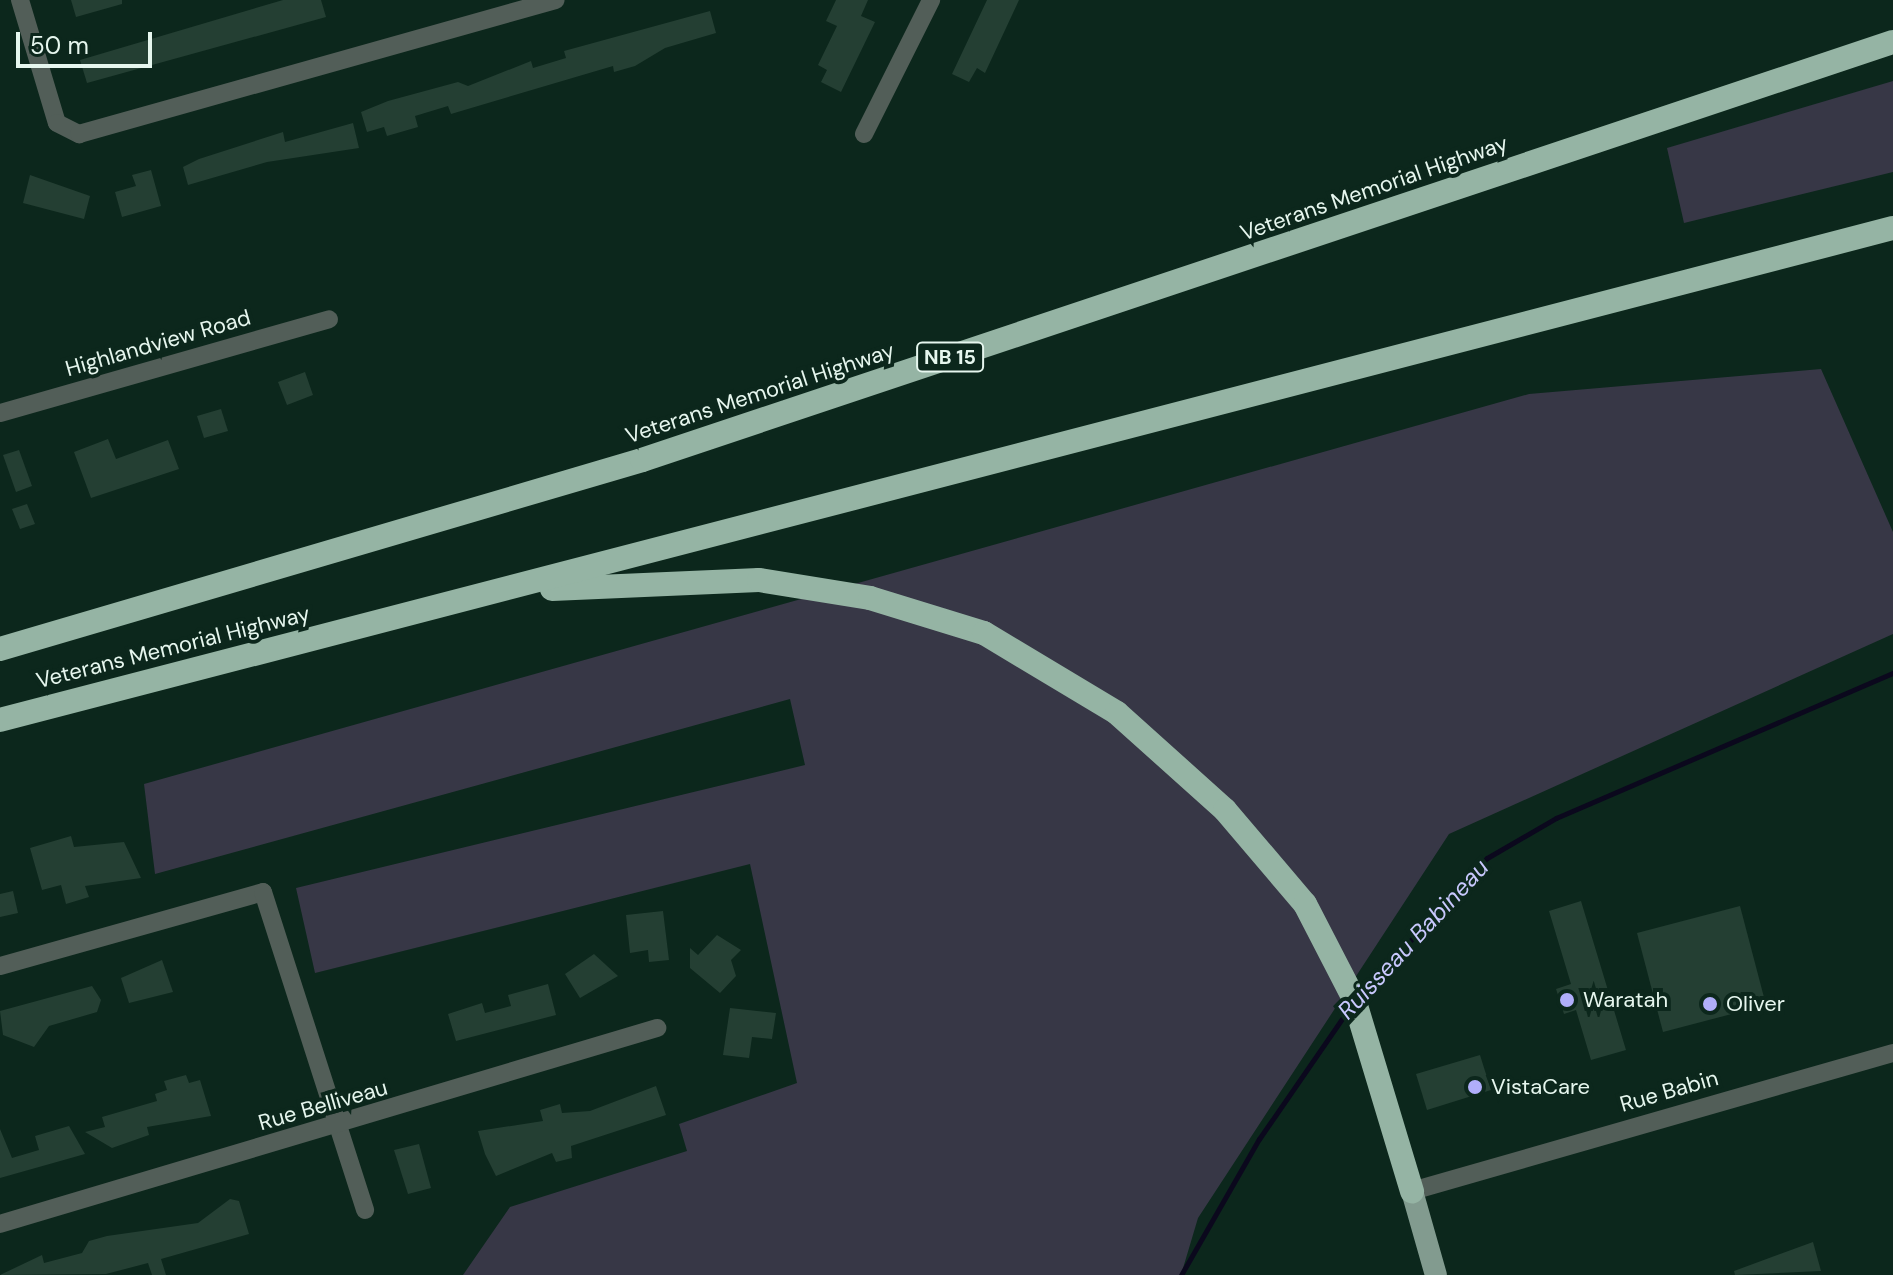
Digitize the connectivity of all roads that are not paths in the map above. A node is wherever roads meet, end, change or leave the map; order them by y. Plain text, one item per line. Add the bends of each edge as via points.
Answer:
1 (20, 0) edge
2 (555, 0) edge
3 (931, 0) edge
4 (1893, 42) edge
5 (864, 134) dead end
6 (1893, 228) edge
7 (329, 319) dead end
8 (0, 413) edge
9 (474, 597) junction
10 (0, 649) edge
11 (0, 720) edge
12 (0, 966) edge
13 (657, 1028) dead end
14 (1893, 1053) edge
15 (341, 1125) junction
16 (1412, 1191) junction
17 (365, 1210) dead end
18 (0, 1224) edge
19 (1436, 1275) edge

1 - 2 street via 57,123 79,134
3 - 5 street
4 - 10 highway, Veterans Memorial Highway / NB 15 via 642,460
6 - 9 highway, Veterans Memorial Highway
7 - 8 street, Highlandview Road
9 - 11 highway, Veterans Memorial Highway
9 - 16 highway via 728,580 870,598 984,633 1117,713 1225,810 1305,904 1354,999
12 - 15 street via 263,892
13 - 15 street, Rue Belliveau
14 - 16 street, Rue Babin
15 - 17 street
15 - 18 street, Rue Belliveau
16 - 19 main road

